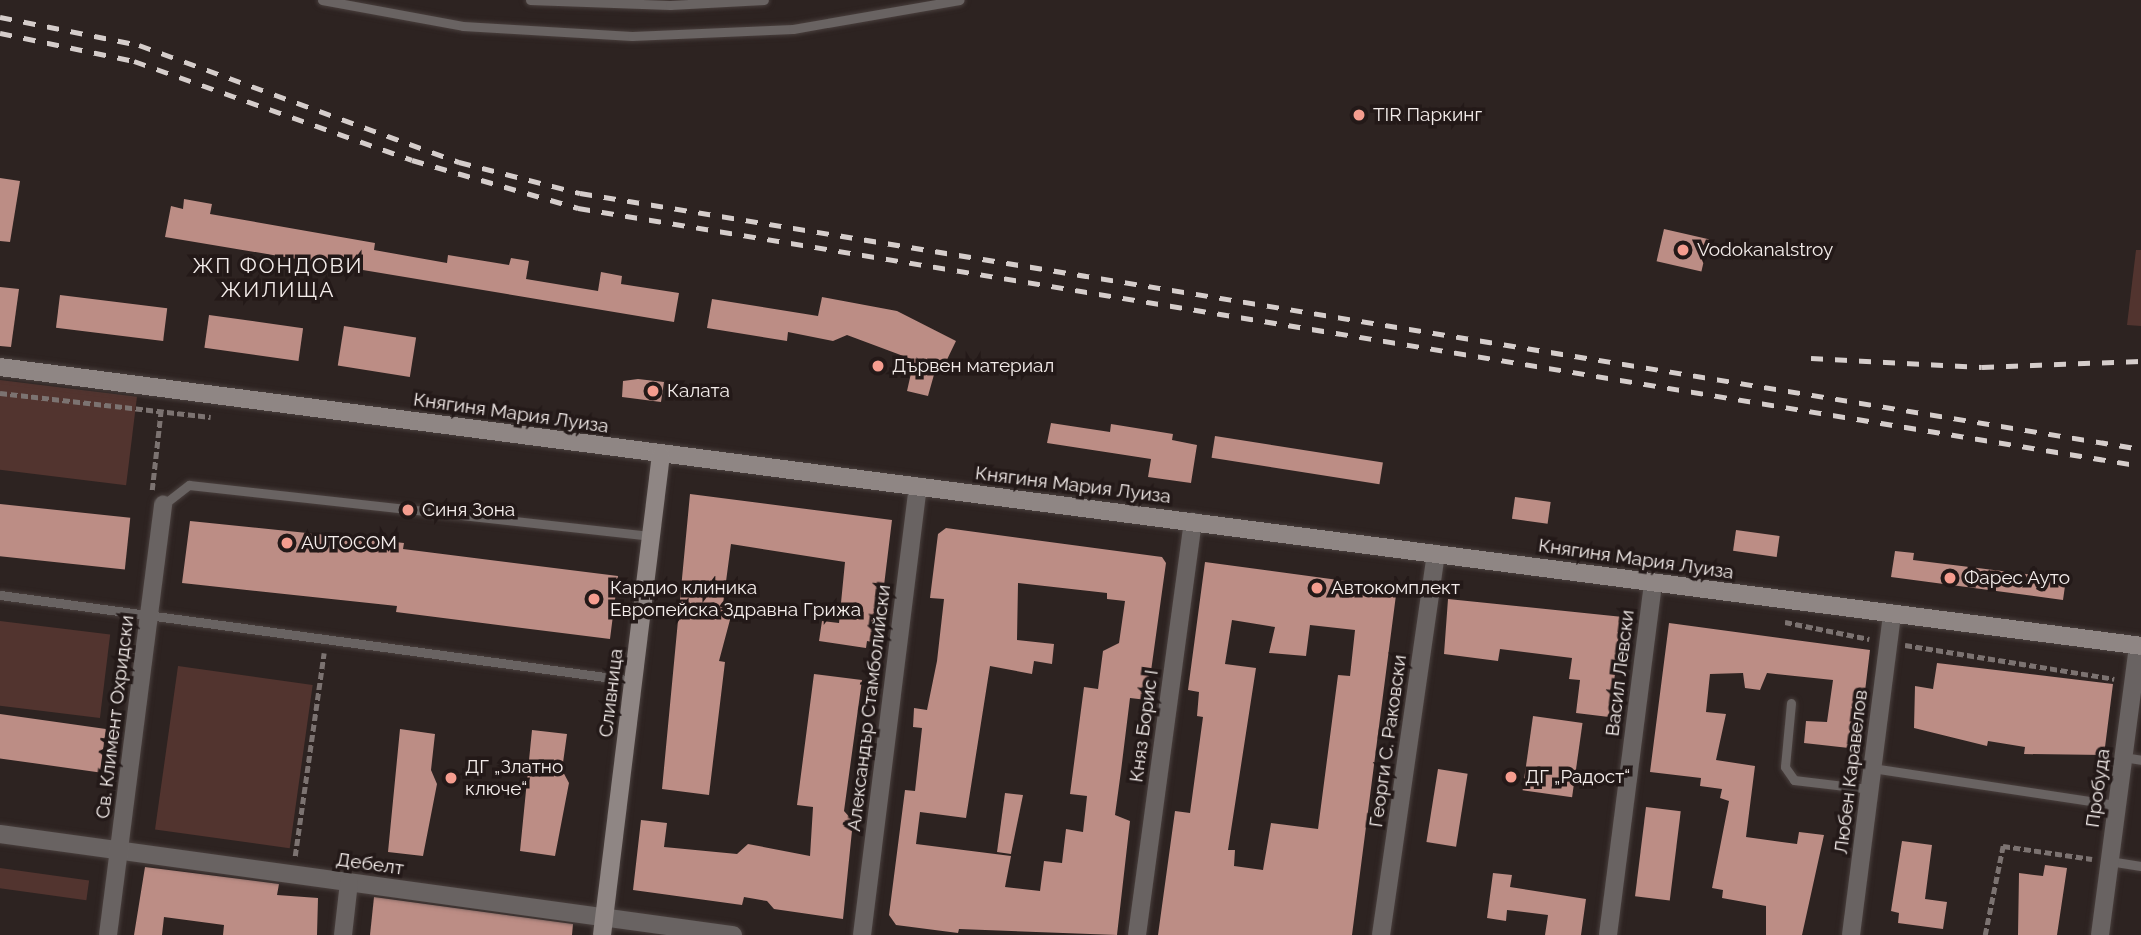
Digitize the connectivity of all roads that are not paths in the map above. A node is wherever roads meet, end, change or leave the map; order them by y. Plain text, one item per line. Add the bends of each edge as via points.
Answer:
1 (322, 0) edge
2 (530, 0) edge
3 (764, 0) edge
4 (960, 0) edge
5 (0, 367) edge
6 (661, 456) junction
7 (918, 486) junction
8 (163, 505) joint
9 (1193, 522) junction
10 (652, 536) junction
11 (1436, 554) junction
12 (1653, 582) junction
13 (0, 595) edge
14 (1892, 614) junction
15 (150, 615) junction
16 (2140, 646) edge
17 (634, 681) junction
18 (1791, 703) dead end
19 (2135, 710) edge
20 (2132, 758) edge
21 (1872, 768) junction
22 (1870, 789) junction
23 (2117, 805) junction
24 (0, 834) edge
25 (119, 850) junction
26 (2109, 861) junction
27 (2141, 866) edge
28 (349, 882) junction
29 (603, 926) edge
30 (108, 935) edge
31 (343, 935) edge
32 (733, 935) edge
33 (862, 935) edge
34 (1137, 935) edge
35 (1381, 935) edge
36 (1608, 935) edge
37 (1851, 935) edge
38 (2100, 935) edge

1 - 4 lane via 463,26 632,36 793,29
2 - 3 lane via 670,5
5 - 6 main road, Княгиня Мария Луиза
6 - 7 main road, Княгиня Мария Луиза
6 - 10 main road, Сливница
7 - 9 main road, Княгиня Мария Луиза
7 - 33 street, Александър Стамболийски
8 - 10 lane via 181,487 202,486
8 - 15 street, Св. Климент Охридски
9 - 11 main road, Княгиня Мария Луиза
9 - 34 street, Княз Борис I
10 - 17 main road, Сливница
11 - 12 main road, Княгиня Мария Луиза
11 - 35 street, Георги С. Раковски
12 - 14 main road, Княгиня Мария Луиза
12 - 36 street, Васил Левски
13 - 15 lane
14 - 16 main road, Княгиня Мария Луиза
14 - 21 street, Любен Каравелов
15 - 17 lane
15 - 25 street, Св. Климент Охридски
16 - 19 street, Пробуда
17 - 29 main road, Сливница
18 - 22 lane via 1785,767 1794,780
19 - 20 street, Пробуда
20 - 23 street, Пробуда
21 - 22 street, Любен Каравелов
21 - 23 lane
22 - 37 street, Любен Каравелов
23 - 26 street, Пробуда
24 - 25 street, Дебелт
25 - 28 street, Дебелт
25 - 30 street, Св. Климент Охридски
26 - 27 lane
26 - 38 street, Пробуда
28 - 29 street, Дебелт
28 - 31 street
29 - 32 street, Дебелт

